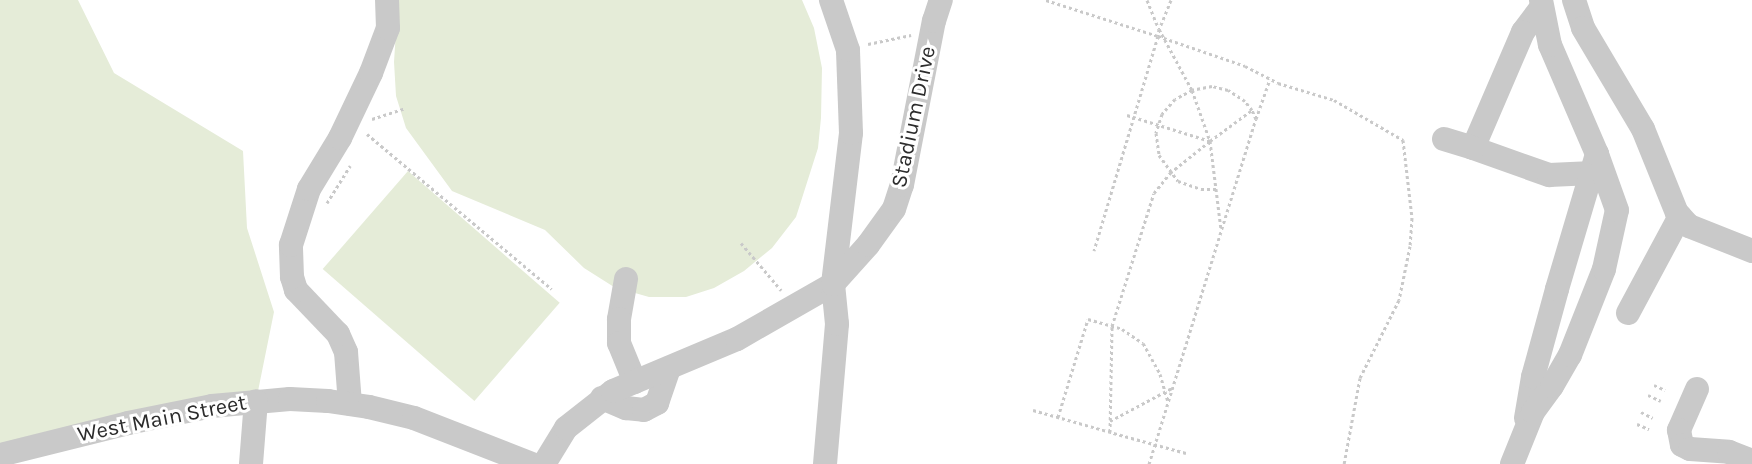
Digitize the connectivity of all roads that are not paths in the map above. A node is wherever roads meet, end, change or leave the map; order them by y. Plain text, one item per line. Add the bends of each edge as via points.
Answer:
1 (387, 0) edge
2 (831, 0) edge
3 (941, 0) edge
4 (1574, 0) edge
5 (1541, 4) edge
6 (1444, 139) dead end
7 (1473, 148) junction
8 (1595, 164) junction
9 (1680, 216) junction
10 (1752, 250) edge
11 (626, 279) dead end
12 (833, 284) junction
13 (1628, 313) dead end
14 (669, 368) junction
15 (635, 382) junction
16 (1697, 389) dead end
17 (602, 398) junction
18 (256, 401) junction
19 (350, 404) junction
20 (1523, 432) junction
21 (0, 455) edge
22 (1752, 461) edge
23 (251, 464) edge
24 (532, 464) edge
25 (544, 464) edge
26 (825, 464) edge
27 (1512, 464) edge

1 - 19 street via 388,28 371,72 340,138 309,189 291,245 296,290 338,334 346,352
2 - 12 street via 848,50 851,133
3 - 12 street, Stadium Drive via 894,209
4 - 9 street via 1583,28 1643,129
5 - 7 street via 1523,32
5 - 8 street via 1550,45
6 - 7 street
7 - 8 street via 1549,175
8 - 20 street via 1533,376
8 - 20 street via 1617,210 1604,269 1570,355
9 - 10 street via 1689,226
9 - 13 street
11 - 15 street via 619,343
12 - 14 street, Stadium Drive via 737,339
12 - 26 street via 837,324
14 - 15 street, Stadium Drive
14 - 17 street via 657,403 644,411
15 - 17 street, Stadium Drive
16 - 22 street via 1679,430 1682,445 1729,452
17 - 25 street, Stadium Drive via 566,428
18 - 19 street, West Main Street via 290,399
18 - 21 street, West Main Street via 128,423
18 - 23 street
19 - 24 street, West Main Street via 442,428
20 - 27 street

